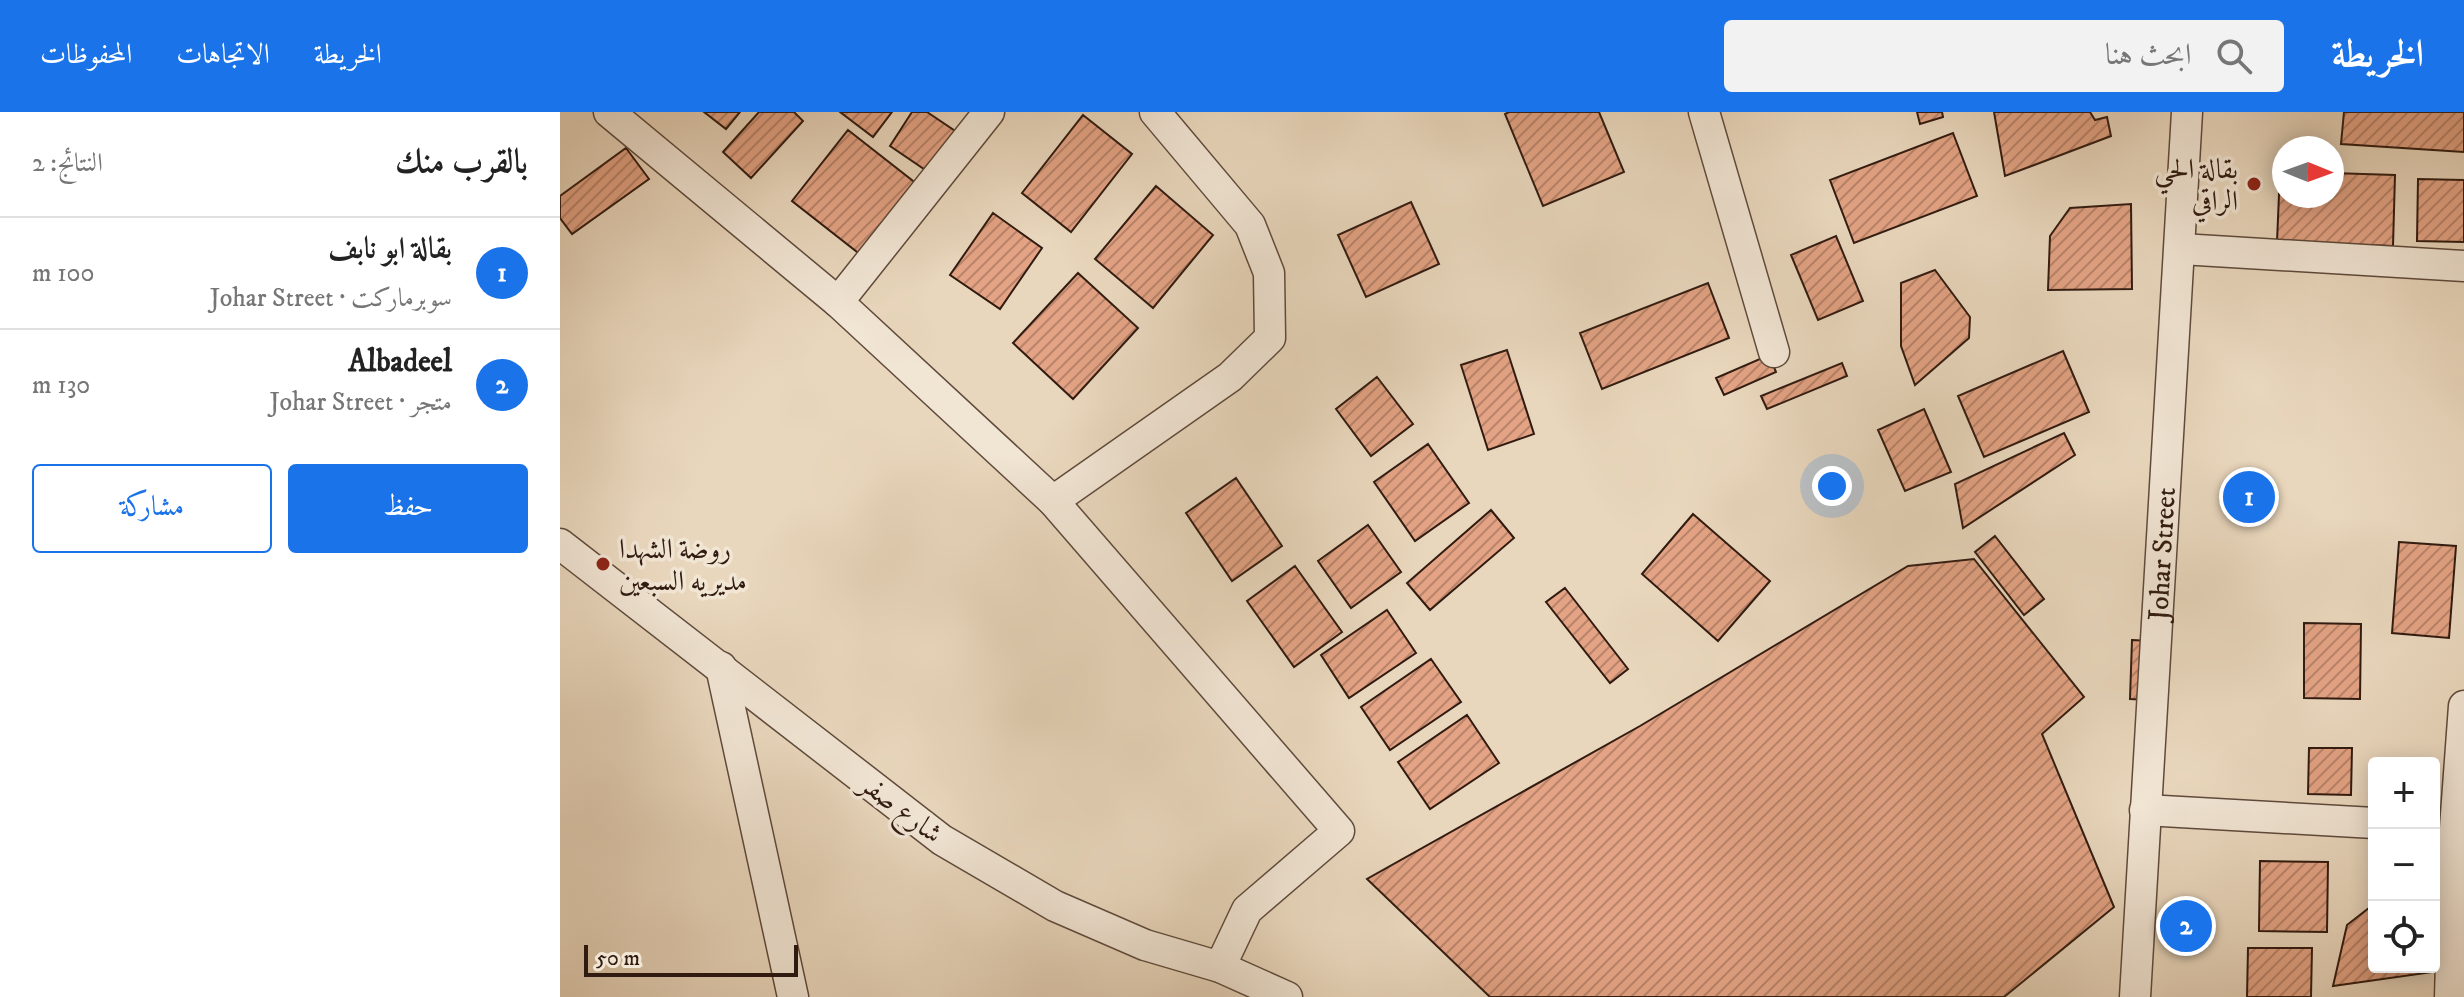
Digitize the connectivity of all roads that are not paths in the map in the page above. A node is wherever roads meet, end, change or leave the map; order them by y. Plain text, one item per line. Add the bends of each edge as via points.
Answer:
1 (609, 112) edge
2 (989, 112) edge
3 (1155, 112) edge
4 (1704, 112) edge
5 (2187, 112) edge
6 (2181, 249) junction
7 (2464, 266) edge
8 (838, 302) junction
9 (1774, 352) dead end
10 (1053, 501) junction
11 (560, 544) edge
12 (721, 667) junction
13 (2464, 706) edge
14 (2145, 810) junction
15 (2368, 823) edge
16 (2444, 827) edge
17 (1220, 967) junction
18 (793, 997) edge
19 (1287, 997) edge
20 (2135, 997) edge
21 (2450, 997) edge

1 - 8 street
2 - 8 street
3 - 10 street via 1250,225 1269,273 1270,338 1230,377
4 - 9 street
5 - 6 street, Johar Street
6 - 7 street
6 - 14 street, Johar Street
8 - 10 street
10 - 17 street via 1339,831 1247,910
11 - 12 street, شارع صفر
12 - 17 street, شارع صفر via 942,840 1055,906 1145,945
12 - 18 street
13 - 16 street
14 - 15 street
14 - 20 street, Johar Street
16 - 21 street
17 - 19 street, شارع صفر

